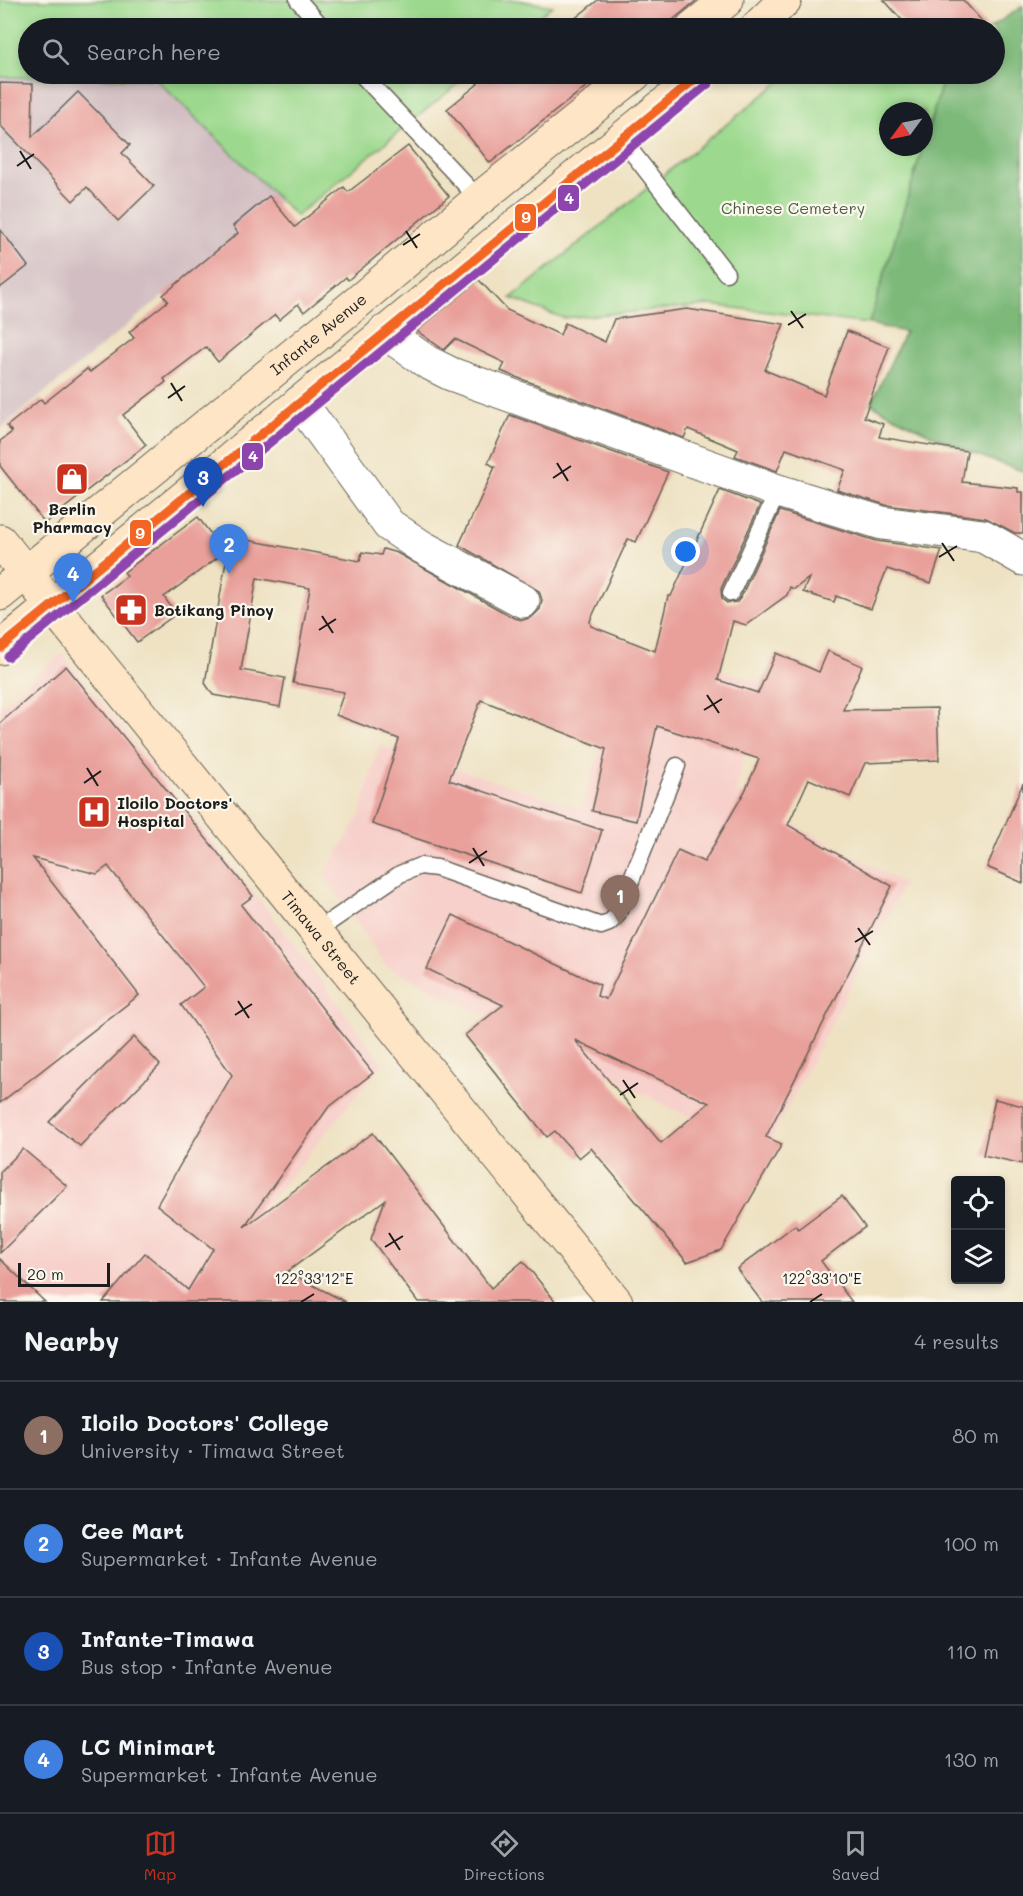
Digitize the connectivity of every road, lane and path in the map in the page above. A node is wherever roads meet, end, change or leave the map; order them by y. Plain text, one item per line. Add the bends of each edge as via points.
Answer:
1 (298, 0) edge
2 (727, 0) edge
3 (785, 0) edge
4 (313, 18) edge
5 (704, 18) edge
6 (766, 18) edge
7 (370, 84) edge
8 (622, 84) edge
9 (688, 84) edge
10 (621, 138) junction
11 (478, 199) junction
12 (726, 273) dead end
13 (384, 332) junction
14 (300, 402) junction
15 (778, 490) junction
16 (0, 541) edge
17 (1023, 559) edge
18 (12, 583) edge
19 (731, 593) dead end
20 (523, 601) dead end
21 (51, 606) junction
22 (0, 648) edge
23 (677, 766) dead end
24 (315, 932) junction
25 (616, 1302) edge

1 - 4 lane
2 - 5 main road
3 - 6 main road
7 - 11 lane
8 - 11 main road, Infante Avenue
9 - 10 main road
10 - 12 lane
10 - 13 main road
11 - 18 main road, Infante Avenue via 359,301
13 - 14 main road
13 - 15 street via 451,374
14 - 20 street via 389,525
14 - 21 main road
15 - 17 street via 882,522 983,536
15 - 19 lane
16 - 18 main road, Timawa Street
18 - 21 main road, Timawa Street
21 - 22 main road
21 - 24 main road, Timawa Street
23 - 24 lane via 617,915 609,923 601,926 436,868 420,866 400,874
24 - 25 main road, Timawa Street

